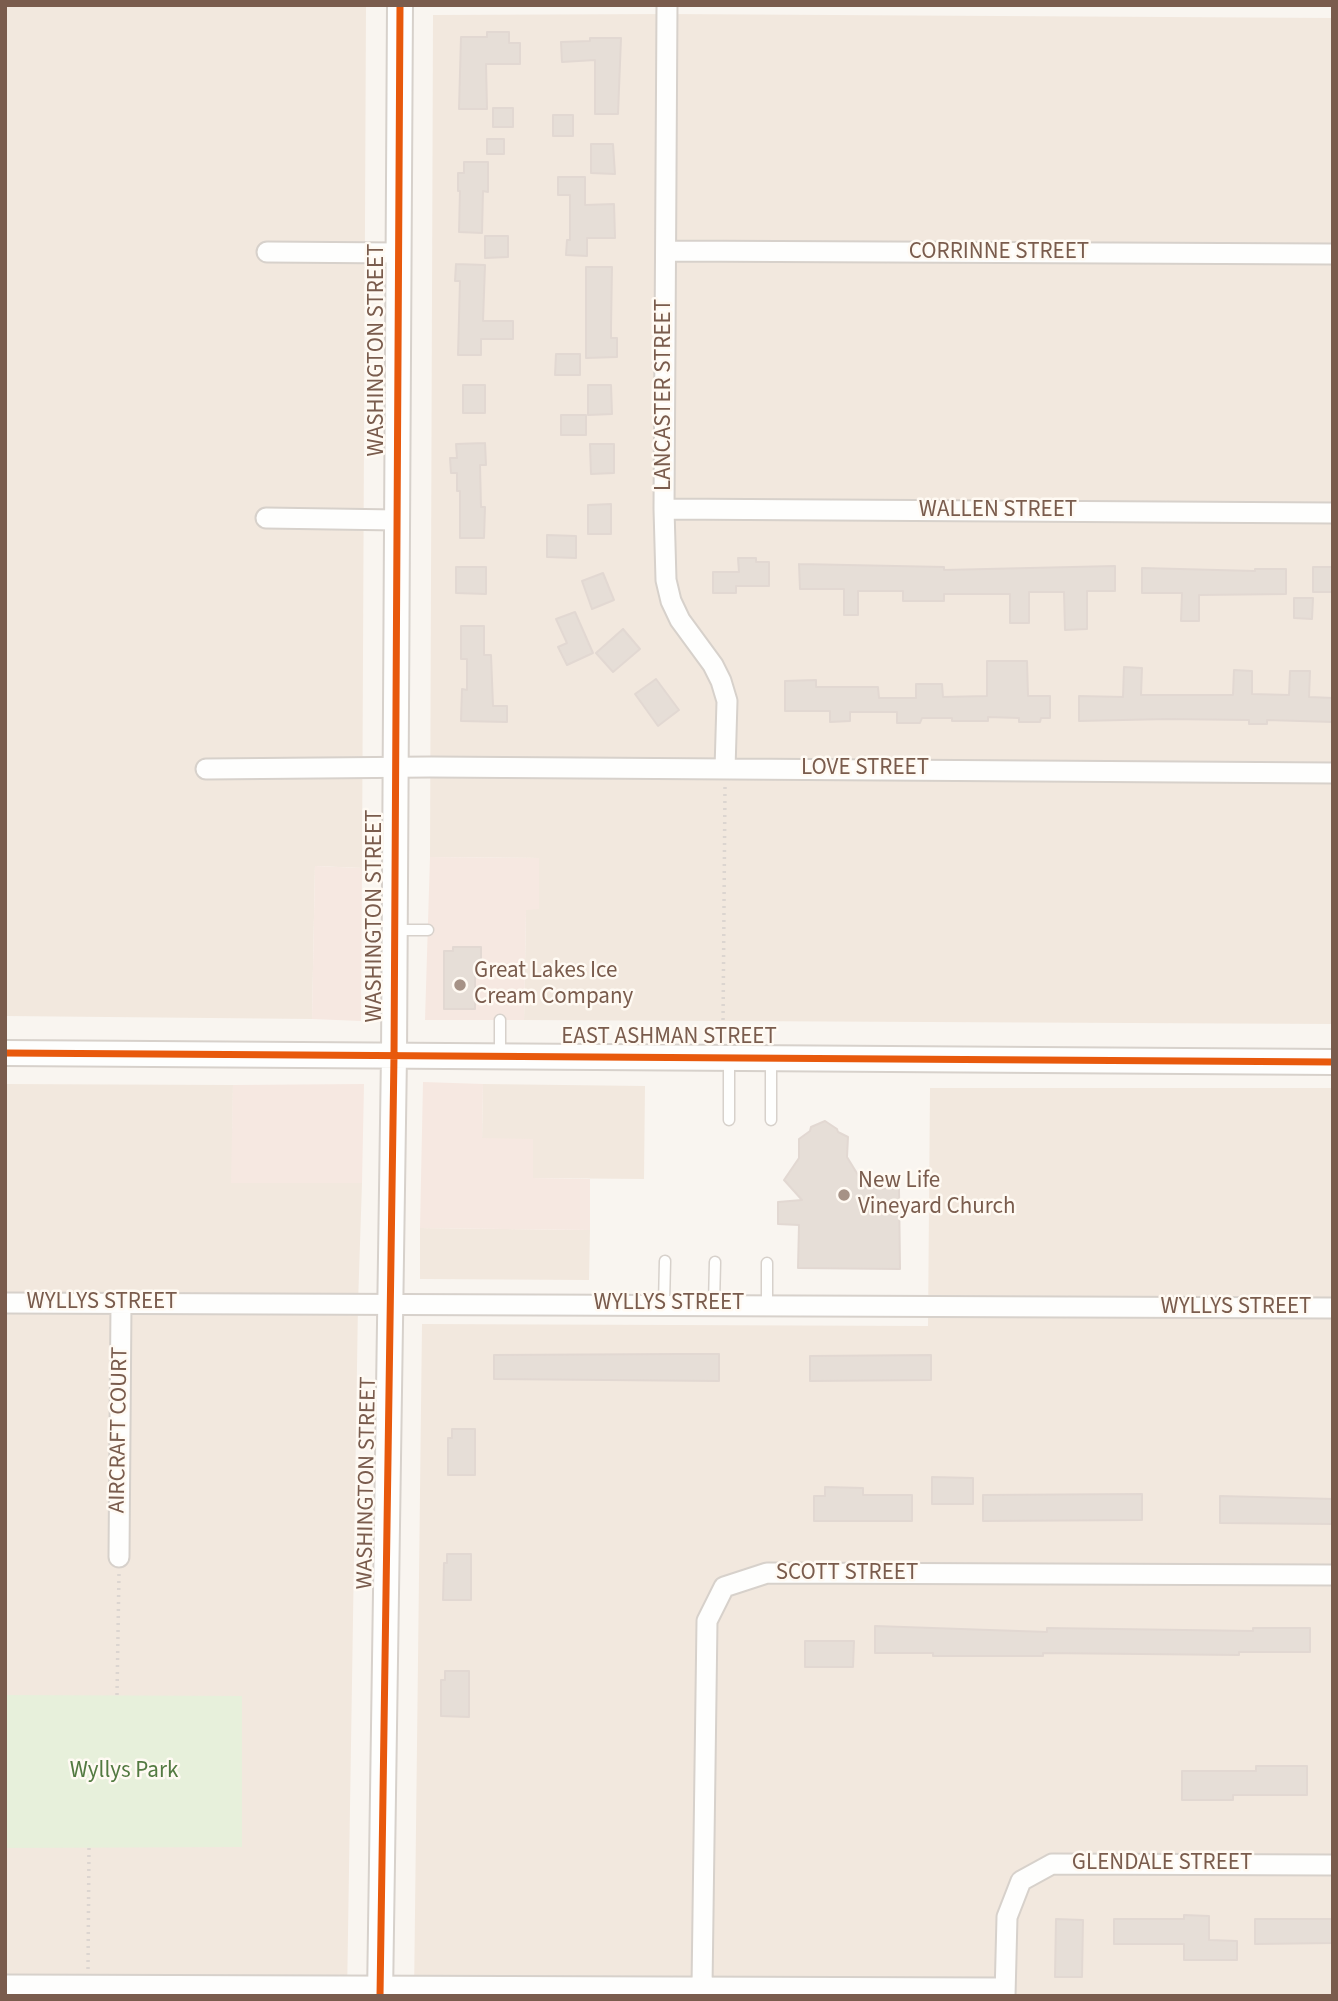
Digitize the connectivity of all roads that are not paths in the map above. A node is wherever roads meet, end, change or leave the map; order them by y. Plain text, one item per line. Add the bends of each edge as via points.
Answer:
1 (400, 5) edge
2 (667, 5) edge
3 (666, 251) junction
4 (267, 252) dead end
5 (398, 253) junction
6 (1333, 254) edge
7 (664, 509) junction
8 (1333, 513) edge
9 (266, 518) dead end
10 (397, 520) junction
11 (396, 767) junction
12 (206, 768) dead end
13 (725, 768) junction
14 (1333, 773) edge
15 (395, 930) junction
16 (428, 930) dead end
17 (500, 1020) dead end
18 (5, 1052) edge
19 (394, 1055) junction
20 (499, 1056) junction
21 (729, 1058) junction
22 (771, 1058) junction
23 (1333, 1062) edge
24 (729, 1120) dead end
25 (771, 1120) dead end
26 (665, 1261) dead end
27 (715, 1262) dead end
28 (767, 1264) dead end
29 (5, 1303) edge
30 (121, 1303) junction
31 (390, 1304) junction
32 (664, 1304) junction
33 (714, 1304) junction
34 (767, 1304) junction
35 (1333, 1308) edge
36 (119, 1557) road end
37 (1333, 1575) edge
38 (1333, 1865) edge
39 (5, 1985) edge
40 (702, 1987) junction
41 (380, 1991) edge
42 (1005, 1992) edge

1 - 5 street, WASHINGTON STREET
2 - 3 street, LANCASTER STREET
3 - 6 street, CORRINNE STREET
3 - 7 street, LANCASTER STREET
4 - 5 street
5 - 10 street, WASHINGTON STREET
7 - 8 street, WALLEN STREET
7 - 13 street, LANCASTER STREET via 671,601 713,666 727,701
9 - 10 street
10 - 11 street, WASHINGTON STREET
11 - 12 street, LOVE STREET
11 - 13 street, LOVE STREET
11 - 15 street, WASHINGTON STREET
13 - 14 street, LOVE STREET
15 - 16 lane
15 - 19 street, WASHINGTON STREET
17 - 20 lane
18 - 19 street, EAST ASHMAN STREET
19 - 20 street, EAST ASHMAN STREET
19 - 31 street, WASHINGTON STREET
20 - 21 street, EAST ASHMAN STREET
21 - 22 street, EAST ASHMAN STREET
21 - 24 lane
22 - 23 street, EAST ASHMAN STREET
22 - 25 lane
26 - 32 lane
27 - 33 lane
28 - 34 lane
29 - 30 street, WYLLYS STREET
30 - 31 street, WYLLYS STREET
30 - 36 street, AIRCRAFT COURT
31 - 32 street, WYLLYS STREET
31 - 41 street, WASHINGTON STREET
32 - 33 street, WYLLYS STREET
33 - 34 street, WYLLYS STREET
34 - 35 street, WYLLYS STREET
37 - 40 street, SCOTT STREET via 767,1573 724,1587 707,1621
38 - 42 street, GLENDALE STREET via 1052,1864 1021,1881 1007,1917
39 - 41 street
40 - 41 street
40 - 42 street

